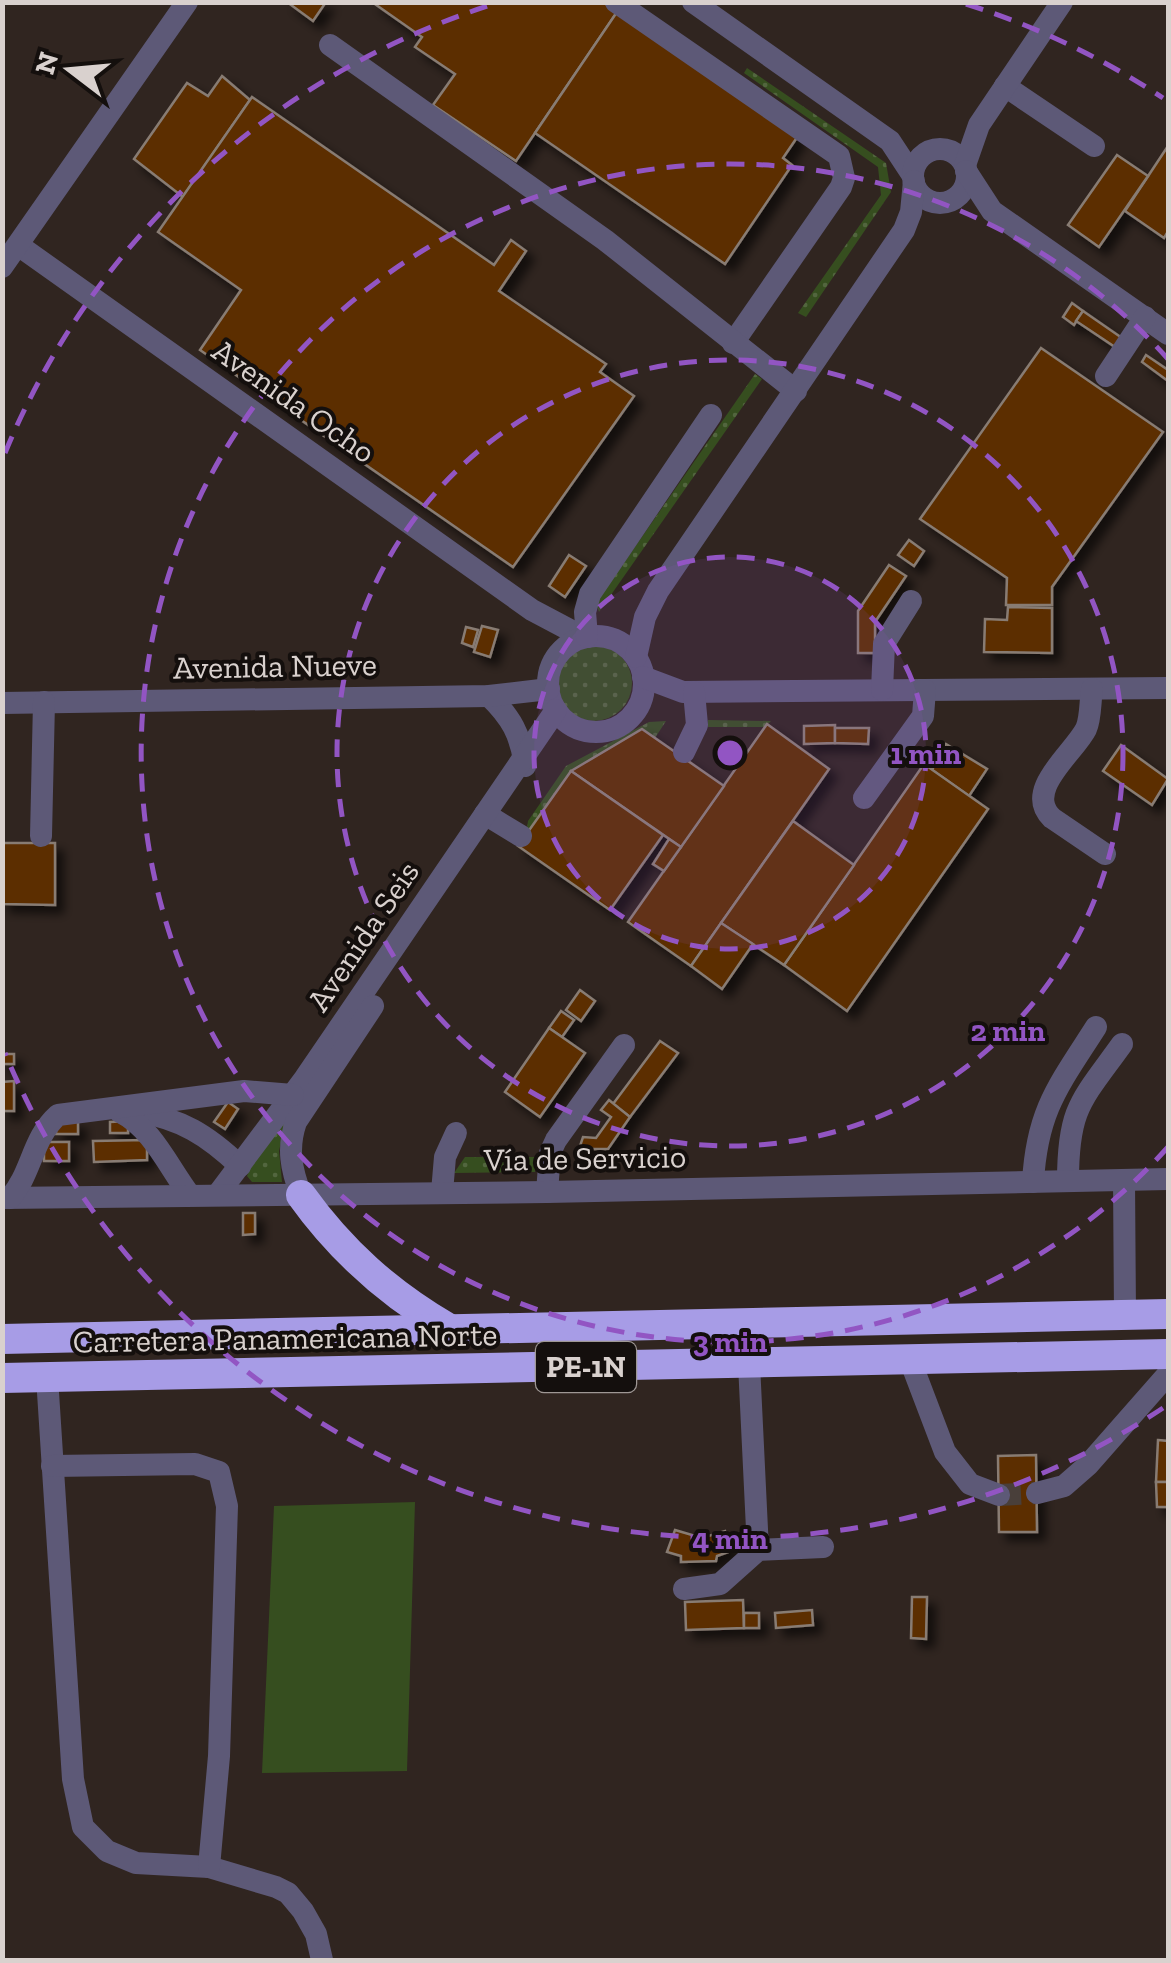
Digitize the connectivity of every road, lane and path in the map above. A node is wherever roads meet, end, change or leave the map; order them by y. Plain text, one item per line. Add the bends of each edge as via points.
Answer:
1 (187, 2) edge
2 (616, 2) edge
3 (693, 2) edge
4 (1062, 2) edge
5 (330, 45) dead end
6 (1005, 86) junction
7 (978, 125) junction
8 (890, 140) junction
9 (1094, 146) dead end
10 (938, 150) junction
11 (966, 168) junction
12 (914, 178) junction
13 (946, 202) junction
14 (992, 211) junction
15 (904, 230) junction
16 (18, 244) junction
17 (2, 267) edge
18 (1145, 317) junction
19 (1168, 334) edge
20 (733, 343) junction
21 (1106, 376) dead end
22 (796, 390) junction
23 (711, 416) dead end
24 (658, 591) junction
25 (911, 601) dead end
26 (532, 610) junction
27 (589, 636) junction
28 (639, 667) junction
29 (1168, 688) edge
30 (1092, 689) junction
31 (882, 690) junction
32 (925, 690) junction
33 (689, 692) junction
34 (489, 696) junction
35 (555, 697) junction
36 (44, 702) junction
37 (2, 703) edge
38 (636, 708) junction
39 (684, 752) dead end
40 (526, 767) junction
41 (864, 798) dead end
42 (491, 818) junction
43 (41, 836) dead end
44 (522, 836) dead end
45 (1106, 854) dead end
46 (1096, 1027) dead end
47 (1122, 1044) dead end
48 (624, 1045) dead end
49 (293, 1095) junction
50 (112, 1108) junction
51 (456, 1133) dead end
52 (240, 1166) junction
53 (1168, 1179) edge
54 (1124, 1180) junction
55 (1068, 1181) junction
56 (1033, 1182) junction
57 (442, 1192) junction
58 (547, 1192) junction
59 (190, 1194) junction
60 (218, 1194) junction
61 (301, 1195) junction
62 (6, 1198) edge
63 (1168, 1314) edge
64 (1125, 1315) junction
65 (685, 1324) junction
66 (450, 1329) junction
67 (2, 1339) edge
68 (1168, 1354) edge
69 (910, 1360) junction
70 (748, 1364) junction
71 (688, 1365) junction
72 (1168, 1374) edge
73 (2, 1378) edge
74 (48, 1378) junction
75 (52, 1466) junction
76 (1036, 1494) tunnel mouth
77 (998, 1495) tunnel mouth
78 (823, 1547) dead end
79 (758, 1550) junction
80 (684, 1589) dead end
81 (209, 1867) junction
82 (322, 1960) edge

1 - 16 street
2 - 20 street via 839,156 841,188
3 - 8 street
4 - 6 street
5 - 20 street via 605,240
6 - 7 street
6 - 9 street
7 - 10 street
7 - 11 street
8 - 10 street
8 - 12 street
10 - 11 street via 952,152
10 - 12 street via 920,159
11 - 13 street via 964,188
11 - 14 street
12 - 13 street via 926,199
12 - 15 street
13 - 14 street
13 - 15 street
14 - 18 street
15 - 22 street
16 - 17 street
16 - 26 street, Avenida Ocho
18 - 19 street
18 - 21 street
20 - 22 street
22 - 24 street
23 - 27 street via 590,594
24 - 27 street via 629,617
24 - 28 street via 644,617
25 - 31 street via 884,644
26 - 27 street, Avenida Ocho
26 - 35 street via 542,628
27 - 28 street via 626,646
27 - 35 street via 569,644
28 - 33 street
28 - 38 street via 644,686
29 - 30 street
30 - 32 street
30 - 45 street via 1088,724 1046,784 1042,802 1052,818
31 - 32 street
31 - 33 street
32 - 41 street via 923,716
33 - 38 street
33 - 39 street via 697,725
34 - 35 street, Avenida Nueve
34 - 36 street, Avenida Nueve
34 - 40 street via 508,715
35 - 38 street via 579,729 608,730
35 - 40 street, Avenida Seis
36 - 37 street, Avenida Nueve
36 - 43 street
40 - 42 street, Avenida Seis
42 - 44 street
42 - 49 street, Avenida Seis
42 - 61 street, Avenida Seis via 296,1122 290,1162
46 - 56 street via 1049,1100
47 - 55 street via 1078,1105 1067,1149
48 - 58 street via 550,1152
49 - 50 street via 244,1091
49 - 52 street, Avenida Seis
50 - 52 street via 183,1124
50 - 59 street via 144,1130
50 - 62 street via 58,1115 45,1126 25,1177
51 - 57 street
52 - 60 street, Avenida Seis
53 - 54 street, Vía de Servicio
54 - 55 street, Vía de Servicio
54 - 64 street
55 - 56 street, Vía de Servicio
56 - 58 street, Vía de Servicio
57 - 58 street, Vía de Servicio
57 - 61 street, Vía de Servicio
59 - 60 street, Vía de Servicio
59 - 62 street, Vía de Servicio
60 - 61 street, Vía de Servicio
61 - 66 highway via 360,1266
63 - 64 highway, Carretera Panamericana Norte / PE-1N
64 - 65 highway, Carretera Panamericana Norte / PE-1N
65 - 66 highway, Carretera Panamericana Norte / PE-1N
65 - 71 highway
66 - 67 highway, Carretera Panamericana Norte / PE-1N
68 - 69 highway, Carretera Panamericana Norte / PE-1N
69 - 70 highway, Carretera Panamericana Norte / PE-1N
69 - 77 street via 945,1452 970,1484
70 - 71 highway, Carretera Panamericana Norte / PE-1N
70 - 79 street
71 - 74 highway, Carretera Panamericana Norte / PE-1N
72 - 76 street via 1088,1465 1064,1486
73 - 74 highway, Carretera Panamericana Norte / PE-1N
74 - 75 street
75 - 81 street via 82,1827 106,1851 136,1863
75 - 81 street via 195,1464 218,1472 224,1484 220,1756
78 - 79 street
79 - 80 street via 720,1584
81 - 82 street via 288,1893 316,1934

